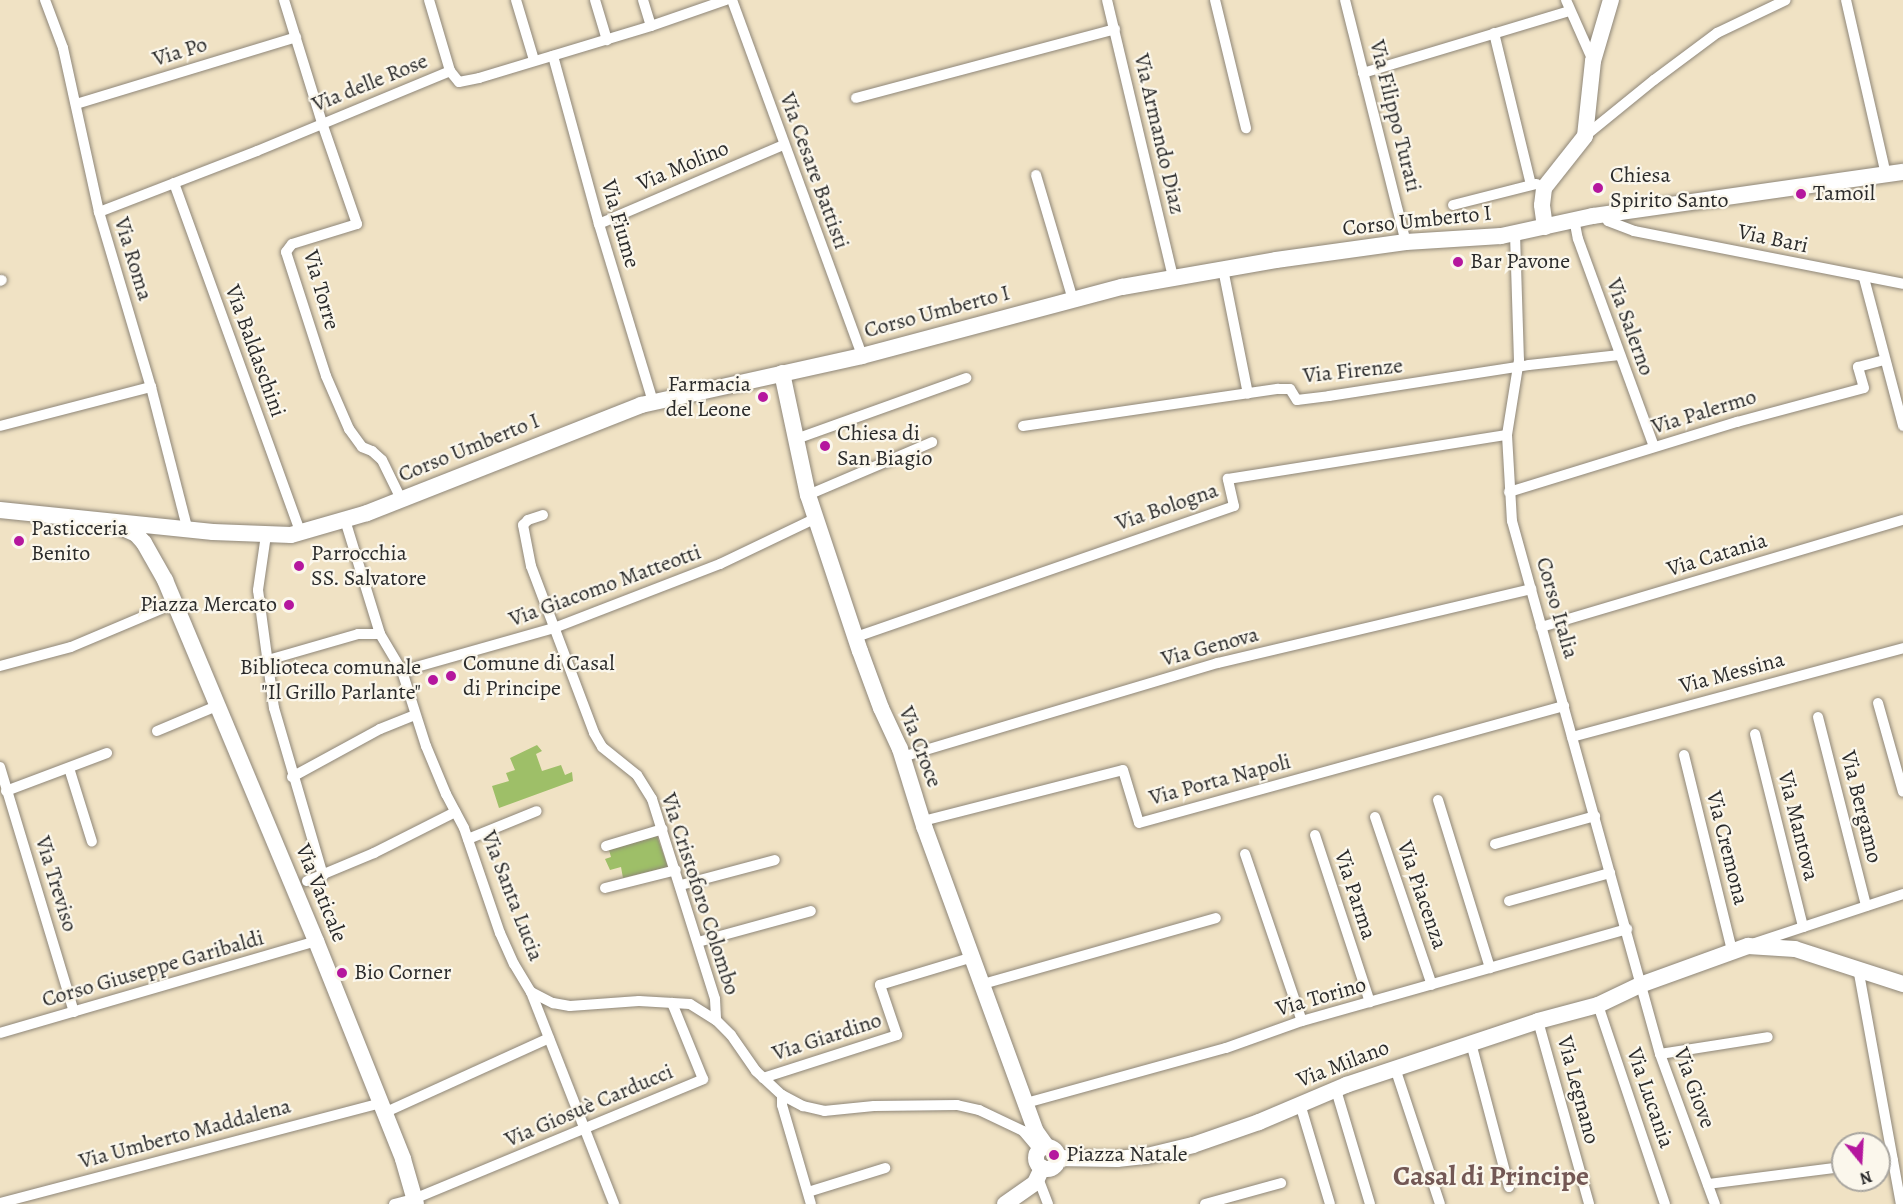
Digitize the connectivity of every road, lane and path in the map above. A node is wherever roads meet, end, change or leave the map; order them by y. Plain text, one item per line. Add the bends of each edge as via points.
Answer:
1 (45, 0) edge
2 (284, 0) edge
3 (429, 0) edge
4 (516, 0) edge
5 (595, 0) edge
6 (643, 0) edge
7 (726, 0) edge
8 (732, 0) edge
9 (1107, 0) edge
10 (1215, 0) edge
11 (1345, 0) edge
12 (1566, 0) edge
13 (1611, 0) edge
14 (1786, 0) edge
15 (1846, 0) edge
16 (1566, 12) dead end
17 (651, 26) junction
18 (1114, 29) junction
19 (1494, 33) junction
20 (296, 37) junction
21 (607, 40) junction
22 (553, 56) junction
23 (534, 60) junction
24 (1593, 61) junction
25 (450, 71) junction
26 (1363, 73) junction
27 (856, 98) dead end
28 (76, 104) junction
29 (322, 123) junction
30 (1246, 128) dead end
31 (1585, 136) junction
32 (783, 145) junction
33 (1895, 173) edge
34 (1036, 174) dead end
35 (1551, 180) junction
36 (174, 183) junction
37 (1531, 185) junction
38 (1453, 205) dead end
39 (99, 212) junction
40 (1604, 214) junction
41 (1574, 219) junction
42 (599, 224) junction
43 (1545, 227) junction
44 (1515, 234) junction
45 (1406, 242) junction
46 (1223, 269) junction
47 (1173, 278) junction
48 (1864, 278) junction
49 (1903, 284) edge
50 (1073, 300) junction
51 (1619, 355) junction
52 (862, 356) junction
53 (1885, 360) junction
54 (1518, 368) junction
55 (782, 373) junction
56 (966, 378) dead end
57 (151, 387) junction
58 (1248, 394) junction
59 (653, 402) junction
60 (0, 426) edge
61 (1023, 426) dead end
62 (1903, 426) edge
63 (1507, 435) junction
64 (796, 439) junction
65 (932, 442) dead end
66 (1654, 447) junction
67 (1509, 492) junction
68 (808, 495) junction
69 (401, 499) junction
70 (0, 510) edge
71 (543, 514) dead end
72 (59, 516) junction
73 (816, 518) junction
74 (345, 520) junction
75 (1903, 520) edge
76 (182, 527) junction
77 (300, 532) junction
78 (266, 535) junction
79 (1531, 589) junction
80 (175, 603) junction
81 (1541, 627) junction
82 (555, 628) junction
83 (380, 634) junction
84 (856, 637) junction
85 (1903, 648) edge
86 (268, 660) junction
87 (0, 666) edge
88 (402, 671) junction
89 (1878, 703) dead end
90 (219, 705) junction
91 (1564, 706) junction
92 (416, 715) junction
93 (1818, 717) dead end
94 (158, 731) dead end
95 (1755, 734) dead end
96 (1572, 737) junction
97 (106, 753) dead end
98 (1684, 755) dead end
99 (902, 757) junction
100 (0, 767) edge
101 (69, 768) junction
102 (292, 777) junction
103 (6, 791) junction
104 (1903, 792) edge
105 (1438, 800) dead end
106 (537, 811) dead end
107 (455, 812) junction
108 (1595, 816) junction
109 (1375, 817) dead end
110 (923, 821) junction
111 (663, 829) junction
112 (1315, 835) dead end
113 (468, 839) junction
114 (92, 842) dead end
115 (1495, 844) dead end
116 (606, 846) dead end
117 (1245, 854) dead end
118 (776, 860) dead end
119 (676, 870) junction
120 (1610, 873) junction
121 (323, 876) junction
122 (307, 881) dead end
123 (681, 885) junction
124 (605, 888) dead end
125 (1903, 894) edge
126 (1509, 901) dead end
127 (1866, 906) junction
128 (811, 911) dead end
129 (1216, 918) dead end
130 (1803, 927) junction
131 (1627, 929) junction
132 (316, 940) junction
133 (698, 942) junction
134 (1740, 948) junction
135 (973, 957) junction
136 (1490, 968) junction
137 (1858, 968) junction
138 (984, 984) junction
139 (1903, 984) edge
140 (1432, 985) junction
141 (1640, 985) junction
142 (531, 992) junction
143 (1370, 1002) junction
144 (672, 1003) junction
145 (1598, 1005) junction
146 (74, 1012) junction
147 (716, 1020) junction
148 (1302, 1021) junction
149 (1538, 1021) junction
150 (0, 1033) edge
151 (549, 1038) junction
152 (1768, 1038) dead end
153 (1471, 1043) junction
154 (1660, 1054) junction
155 (1395, 1068) junction
156 (763, 1077) junction
157 (1336, 1090) junction
158 (782, 1095) junction
159 (1026, 1103) junction
160 (1300, 1104) junction
161 (382, 1108) junction
162 (584, 1129) junction
163 (1048, 1152) junction
164 (1893, 1160) joint
165 (885, 1168) dead end
166 (1831, 1169) edge
167 (1040, 1173) junction
168 (1281, 1183) dead end
169 (1708, 1184) junction
170 (1509, 1187) dead end
171 (808, 1192) junction
172 (415, 1202) edge
173 (0, 1203) edge
174 (394, 1204) edge
175 (615, 1204) edge
176 (811, 1204) edge
177 (1005, 1204) edge
178 (1048, 1204) edge
179 (1205, 1204) edge
180 (1330, 1204) edge
181 (1370, 1204) edge
182 (1440, 1204) edge
183 (1589, 1204) edge
184 (1665, 1204) edge
185 (1714, 1204) edge
186 (1901, 1204) edge

1 - 28 street, Via Roma via 63,48
2 - 20 street
3 - 25 street
4 - 23 street
5 - 21 street
6 - 17 street
7 - 17 street, Via delle Rose
8 - 32 street, Via Cesare Battisti
9 - 18 street, Via Armando Diaz
10 - 30 street
11 - 26 street, Via Filippo Turati
12 - 24 street
13 - 24 street
14 - 31 street via 1717,33
15 - 33 street
16 - 19 street
17 - 21 street, Via delle Rose
18 - 27 street
18 - 47 street, Via Armando Diaz
19 - 26 street
19 - 37 street
20 - 28 street, Via Po
20 - 29 street
21 - 22 street, Via delle Rose
22 - 23 street, Via delle Rose
22 - 42 street, Via Fiume
23 - 25 street, Via delle Rose via 459,82
24 - 31 street
25 - 29 street, Via delle Rose
26 - 45 street, Via Filippo Turati
28 - 39 street, Via Roma
29 - 36 street, Via delle Rose
29 - 69 street, Via Torre via 357,224 292,244 286,252 326,376 349,429 362,447 382,460
31 - 35 street
32 - 42 street, Via Molino
32 - 52 street, Via Cesare Battisti
33 - 40 street, Corso Umberto I
34 - 50 street
35 - 37 street
35 - 43 street via 1543,195
36 - 39 street, Via delle Rose
36 - 77 street, Via Baldaschini
37 - 38 street
39 - 57 street, Via Roma
40 - 41 street, Corso Umberto I
40 - 48 street, Via Bari via 1608,221 1634,231
41 - 43 street, Corso Umberto I
41 - 51 street, Via Salerno
42 - 59 street, Via Fiume
43 - 44 street, Corso Umberto I
44 - 45 street, Corso Umberto I
44 - 54 street, Corso Italia
45 - 46 street, Corso Umberto I
46 - 47 street, Corso Umberto I
46 - 58 street
47 - 50 street, Corso Umberto I
48 - 49 street, Via Bari
48 - 53 street
50 - 52 street, Corso Umberto I
51 - 54 street, Via Firenze
51 - 66 street, Via Salerno
52 - 55 street, Corso Umberto I
53 - 62 street
53 - 66 street, Via Palermo via 1858,367 1864,388
54 - 58 street, Via Firenze via 1297,400 1290,389
54 - 63 street, Corso Italia
55 - 59 street, Corso Umberto I
55 - 64 street, Via Croce
56 - 64 street
57 - 60 street
57 - 76 street, Via Roma
58 - 61 street, Via Firenze
59 - 69 street, Corso Umberto I
63 - 67 street, Corso Italia
63 - 84 street, Via Bologna via 1228,479 1234,506
64 - 68 street, Via Croce
65 - 68 street
66 - 67 street, Via Palermo
67 - 79 street, Corso Italia via 1512,521
68 - 73 street, Via Croce
69 - 74 street, Corso Umberto I
70 - 72 street, Corso Umberto I
71 - 82 street, Via Cristoforo Colombo via 523,525 524,538
72 - 76 street, Corso Umberto I
72 - 80 street, Via Vaticale via 108,522 136,534 152,555
73 - 82 street, Via Giacomo Matteotti via 720,564
73 - 84 street, Via Croce
74 - 77 street, Corso Umberto I
74 - 83 street, Via Santa Lucia
75 - 81 street, Via Catania
76 - 78 street, Corso Umberto I
76 - 80 street, Via Vaticale via 163,530 156,545
77 - 78 street, Corso Umberto I
78 - 86 street via 258,590
79 - 81 street, Corso Italia
79 - 99 street, Via Genova via 1218,663
80 - 87 street via 71,646
80 - 90 street, Via Vaticale
81 - 91 street, Corso Italia
82 - 88 street, Via Giacomo Matteotti
82 - 111 street, Via Cristoforo Colombo via 594,733 602,747 638,775
83 - 86 street via 358,634
83 - 88 street, Via Santa Lucia
84 - 99 street, Via Croce
85 - 96 street, Via Messina
86 - 102 street via 274,708
88 - 92 street, Via Santa Lucia
89 - 104 street
90 - 94 street
90 - 132 street, Via Vaticale
91 - 96 street, Corso Italia
91 - 110 street, Via Porta Napoli via 1139,823 1123,770
92 - 102 street via 380,729
92 - 107 street, Via Santa Lucia
93 - 127 street, Via Bergamo
95 - 130 street, Via Mantova
96 - 108 street, Corso Italia
97 - 101 street
98 - 134 street, Via Cremona
99 - 110 street, Via Croce
100 - 103 street, Via Treviso
101 - 103 street
101 - 114 street
102 - 121 street
103 - 146 street, Via Treviso
105 - 136 street
106 - 113 street
107 - 113 street, Via Santa Lucia
107 - 121 street
108 - 115 street
108 - 120 street, Corso Italia
109 - 140 street, Via Piacenza
110 - 135 street, Via Croce
111 - 116 street
111 - 119 street, Via Cristoforo Colombo
112 - 143 street, Via Parma
113 - 142 street, Via Santa Lucia via 500,933
117 - 148 street
118 - 123 street
119 - 123 street, Via Cristoforo Colombo
119 - 124 street
120 - 126 street
120 - 131 street, Corso Italia
121 - 122 street
123 - 133 street, Via Cristoforo Colombo
125 - 127 street
127 - 130 street
128 - 133 street
129 - 138 street
130 - 134 street
131 - 136 street, Via Torino
131 - 141 street, Corso Italia
132 - 146 street, Corso Giuseppe Garibaldi
132 - 161 street, Via Vaticale
133 - 147 street, Via Cristoforo Colombo via 716,999
134 - 137 street via 1795,949
134 - 141 street, Via Milano
135 - 138 street, Via Croce
135 - 156 street, Via Giardino via 880,986 897,1035
136 - 140 street, Via Torino
137 - 139 street
137 - 164 street
138 - 159 street, Via Croce
140 - 143 street, Via Torino
141 - 145 street, Via Milano
141 - 154 street, Via Giove
142 - 144 street, Via Santa Lucia via 570,1006
142 - 151 street
143 - 148 street, Via Torino
144 - 147 street, Via Santa Lucia via 690,1004
144 - 162 street, Via Giosuè Carducci via 703,1078
145 - 149 street, Via Milano
145 - 184 street, Via Lucania
146 - 150 street, Corso Giuseppe Garibaldi
147 - 156 street, Via Santa Lucia
148 - 159 street, Via Torino via 1226,1048
149 - 153 street, Via Milano
149 - 183 street, Via Legnano
151 - 161 street, Via Umberto Maddalena
151 - 162 street
152 - 154 street
153 - 155 street, Via Milano
153 - 170 street
154 - 169 street, Via Giove
155 - 157 street, Via Milano
155 - 182 street
156 - 158 street, Via Santa Lucia
157 - 160 street, Via Milano
157 - 181 street
158 - 163 street, Via Santa Lucia via 824,1111 957,1105 979,1110 1023,1131
158 - 171 street
159 - 163 street, Via Croce
160 - 163 street, Via Milano via 1193,1145 1147,1156 1117,1159
160 - 180 street
161 - 172 street, Via Vaticale
161 - 173 street, Via Umberto Maddalena
162 - 172 street, Via Giosuè Carducci
162 - 175 street
163 - 167 street via 1036,1158
164 - 186 street
165 - 171 street
166 - 169 street
167 - 177 street via 1035,1183
167 - 178 street
168 - 179 street
169 - 185 street, Via Giove
171 - 176 street
172 - 174 street, Via Giosuè Carducci

